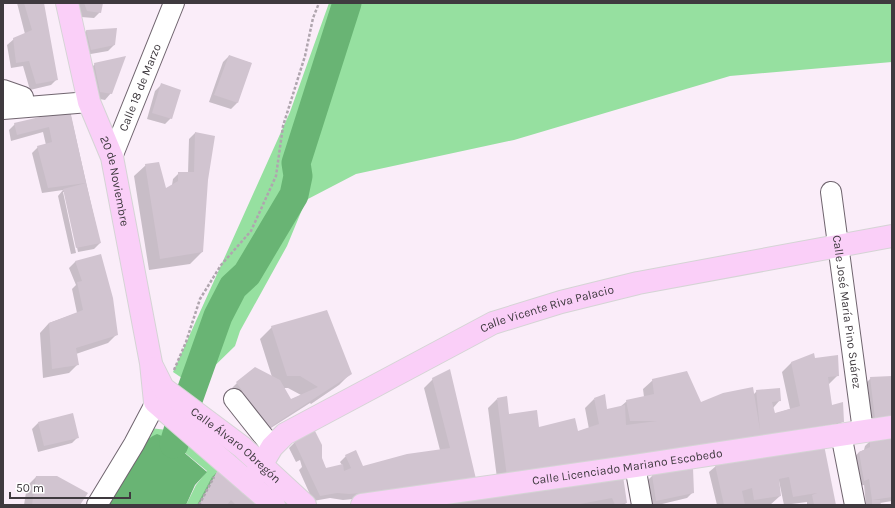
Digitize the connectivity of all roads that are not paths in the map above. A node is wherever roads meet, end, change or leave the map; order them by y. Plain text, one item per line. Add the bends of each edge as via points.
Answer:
1 (67, 3) edge
2 (160, 3) edge
3 (174, 3) edge
4 (3, 90) edge
5 (87, 95) junction
6 (23, 97) junction
7 (3, 101) edge
8 (3, 109) edge
9 (112, 156) junction
10 (831, 192) dead end
11 (892, 236) edge
12 (838, 246) junction
13 (168, 395) junction
14 (234, 399) dead end
15 (892, 426) edge
16 (863, 431) junction
17 (841, 434) junction
18 (267, 455) junction
19 (635, 466) junction
20 (250, 484) junction
21 (97, 505) edge
22 (274, 505) edge
23 (305, 505) edge
24 (362, 505) edge
25 (642, 505) edge
26 (855, 505) edge

1 - 5 main road, 20 de Noviembre
2 - 9 street, Calle 18 de Marzo via 120,106
3 - 9 street, Calle 18 de Marzo
4 - 6 street
5 - 6 street
5 - 8 street
5 - 9 main road, 20 de Noviembre
6 - 7 street
9 - 13 main road, 20 de Noviembre via 151,363
10 - 12 street, Calle José María Pino Suárez
11 - 12 main road, Calle Vicente Riva Palacio
12 - 16 street, Calle José María Pino Suárez
12 - 18 main road, Calle Vicente Riva Palacio via 638,283 561,302 493,324 285,434
13 - 18 main road, Calle Álvaro Obregón via 242,448
13 - 20 main road, Calle Álvaro Obregón via 221,469
13 - 21 street
14 - 18 street
15 - 16 main road, Calle Licenciado Mariano Escobedo
16 - 17 main road, Calle Licenciado Mariano Escobedo
17 - 19 main road, Calle Licenciado Mariano Escobedo
17 - 26 street
18 - 20 main road, Calle Vicente Riva Palacio
18 - 23 main road, Calle Álvaro Obregón
19 - 24 main road, Calle Licenciado Mariano Escobedo
19 - 25 street
20 - 22 main road, Calle Álvaro Obregón

